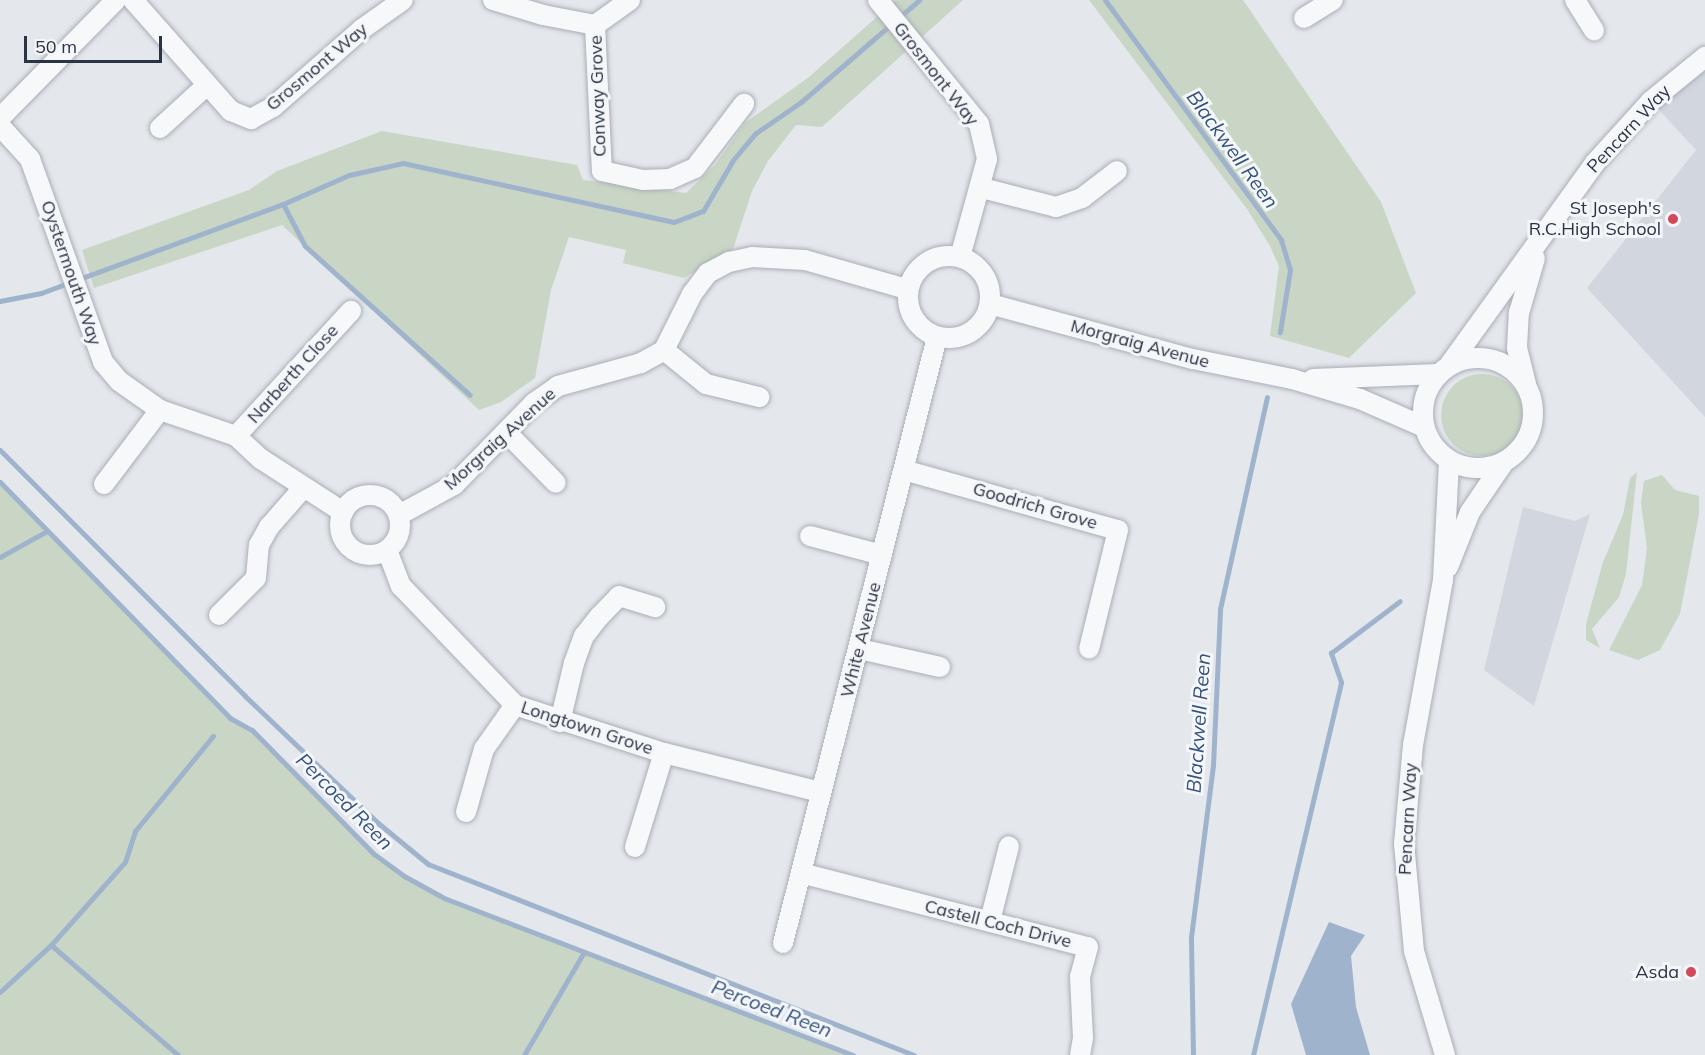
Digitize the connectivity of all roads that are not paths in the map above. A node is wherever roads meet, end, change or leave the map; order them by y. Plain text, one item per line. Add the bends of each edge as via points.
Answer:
1 (116, 0) edge
2 (133, 0) edge
3 (403, 0) edge
4 (493, 0) edge
5 (630, 0) edge
6 (1333, 0) edge
7 (1575, 0) edge
8 (377, 6) edge
9 (883, 6) edge
10 (1304, 18) dead end
11 (596, 25) junction
12 (1594, 31) dead end
13 (1705, 57) edge
14 (207, 85) junction
15 (744, 104) dead end
16 (0, 118) edge
17 (0, 126) edge
18 (160, 128) dead end
19 (1117, 171) dead end
20 (982, 188) junction
21 (1542, 239) junction
22 (960, 257) junction
23 (907, 289) junction
24 (990, 304) junction
25 (351, 311) dead end
26 (937, 337) junction
27 (663, 350) junction
28 (1444, 369) junction
29 (1292, 379) junction
30 (1526, 386) junction
31 (759, 397) dead end
32 (160, 410) junction
33 (1424, 426) junction
34 (506, 432) junction
35 (236, 436) junction
36 (1449, 461) junction
37 (1504, 462) junction
38 (904, 470) junction
39 (556, 483) dead end
40 (104, 484) dead end
41 (303, 488) junction
42 (343, 512) junction
43 (399, 515) junction
44 (810, 536) dead end
45 (387, 550) junction
46 (882, 555) junction
47 (1443, 580) junction
48 (655, 607) dead end
49 (219, 615) dead end
50 (859, 649) junction
51 (1089, 649) dead end
52 (940, 667) dead end
53 (515, 705) junction
54 (560, 722) junction
55 (664, 753) junction
56 (821, 792) junction
57 (466, 812) dead end
58 (1009, 846) dead end
59 (634, 847) dead end
60 (801, 873) junction
61 (990, 921) junction
62 (783, 943) dead end
63 (1080, 1055) edge
64 (1445, 1055) edge

1 - 16 street
2 - 14 street, Grosmont Way
3 - 8 street, Grosmont Way
4 - 11 street
5 - 11 street
6 - 10 street
7 - 12 street
8 - 14 street, Grosmont Way via 273,107 251,119 231,111
9 - 20 street, Grosmont Way via 979,124 987,159
11 - 15 street, Conway Grove via 602,171 644,180 670,179 695,168
13 - 21 street, Pencarn Way via 1651,101 1569,196
14 - 18 street
17 - 32 street, Oystermouth Way via 30,159 103,362 119,381
19 - 20 street via 1082,198 1056,207
20 - 22 street, Grosmont Way
21 - 28 street, Pencarn Way
21 - 30 street, Pencarn Way via 1519,313 1517,348
22 - 23 street via 930,259 918,268
22 - 24 street via 982,271 989,284
23 - 26 street via 910,315 921,329
23 - 27 street via 805,260 752,257 729,262 708,273 692,294
24 - 26 street via 982,322 963,337
24 - 29 street, Morgraig Avenue via 1204,362
25 - 35 street, Narberth Close
26 - 38 street, White Avenue
27 - 31 street via 706,384
27 - 34 street, Morgraig Avenue via 641,363 558,386 534,403
28 - 29 street, Morgraig Avenue
28 - 30 street via 1484,358 1501,363
28 - 33 street via 1428,389 1422,408
29 - 33 street, Morgraig Avenue via 1360,399
30 - 37 street via 1533,414 1531,429
32 - 35 street, Oystermouth Way
32 - 40 street
33 - 36 street via 1429,440
34 - 39 street
34 - 43 street, Morgraig Avenue via 454,485
35 - 41 street, Oystermouth Way
36 - 37 street via 1477,468
36 - 47 street, Pencarn Way
37 - 47 street, Pencarn Way via 1470,512
38 - 46 street, White Avenue
38 - 51 street, Goodrich Grove via 1118,530
41 - 42 street, Oystermouth Way
41 - 49 street via 269,527 259,545 256,578
42 - 43 street via 354,499 372,495 392,504
42 - 45 street via 341,529 354,550 371,554
43 - 45 street via 399,532
44 - 46 street
45 - 53 street, Longtown Grove via 401,586
46 - 50 street, White Avenue
47 - 64 street, Pencarn Way via 1413,745 1404,844 1414,951
48 - 54 street via 619,596 599,617 584,636
50 - 52 street
50 - 56 street, White Avenue
53 - 54 street, Longtown Grove
53 - 57 street via 484,749
54 - 55 street, Longtown Grove
55 - 56 street, Longtown Grove
55 - 59 street
56 - 60 street, White Avenue
58 - 61 street
60 - 61 street, Castell Coch Drive
60 - 62 street, White Avenue
61 - 63 street, Castell Coch Drive via 1088,947 1080,978

